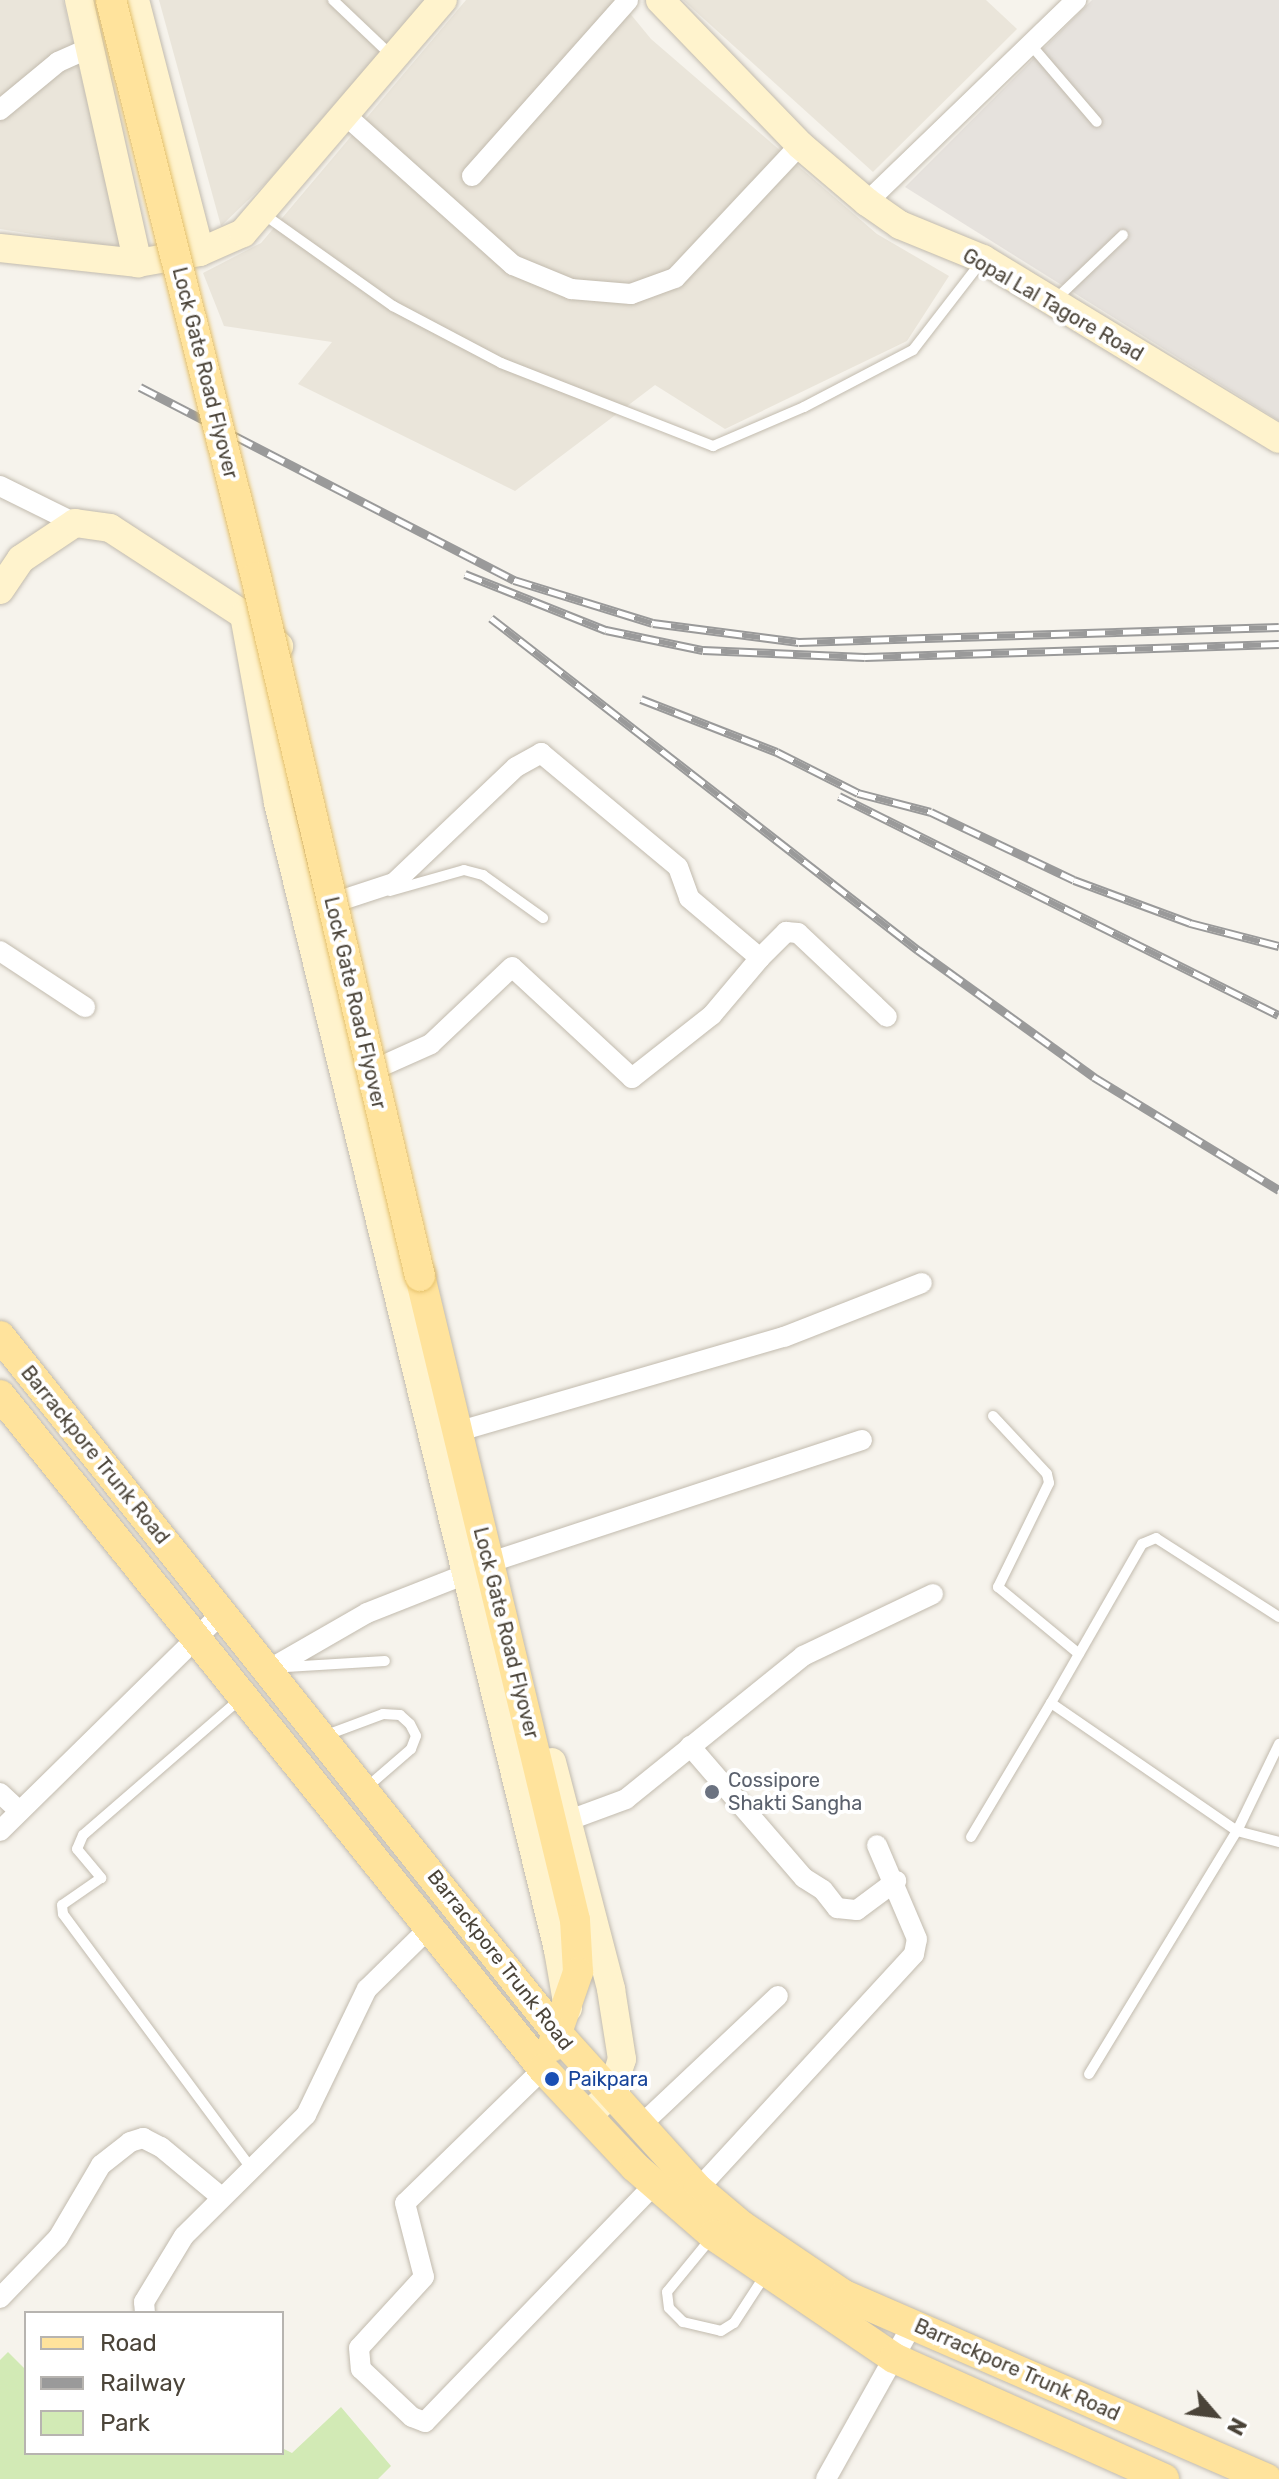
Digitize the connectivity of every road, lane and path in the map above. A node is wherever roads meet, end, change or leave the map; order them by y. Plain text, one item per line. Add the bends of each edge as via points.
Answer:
1 (79, 0) edge
2 (111, 0) edge
3 (135, 0) edge
4 (333, 0) edge
5 (443, 0) edge
6 (628, 0) edge
7 (660, 0) edge
8 (1076, 0) edge
9 (1031, 45) junction
10 (91, 47) junction
11 (391, 55) junction
12 (0, 110) edge
13 (343, 113) junction
14 (1097, 122) dead end
15 (800, 145) junction
16 (472, 176) dead end
17 (867, 202) junction
18 (261, 211) junction
19 (1123, 235) dead end
20 (0, 248) edge
21 (200, 252) junction
22 (983, 259) junction
23 (138, 263) junction
24 (1051, 303) junction
25 (1279, 439) edge
26 (0, 486) edge
27 (75, 523) junction
28 (0, 589) edge
29 (244, 615) junction
30 (373, 894) junction
31 (345, 899) junction
32 (543, 918) dead end
33 (0, 951) edge
34 (760, 958) junction
35 (85, 1007) dead end
36 (887, 1017) dead end
37 (384, 1065) junction
38 (922, 1283) dead end
39 (0, 1336) edge
40 (0, 1395) edge
41 (993, 1416) dead end
42 (470, 1428) junction
43 (862, 1440) dead end
44 (500, 1559) junction
45 (466, 1574) junction
46 (933, 1594) dead end
47 (222, 1613) junction
48 (1279, 1617) edge
49 (194, 1636) junction
50 (1079, 1654) junction
51 (385, 1661) dead end
52 (268, 1670) junction
53 (242, 1698) junction
54 (1051, 1703) junction
55 (322, 1737) junction
56 (1279, 1744) edge
57 (690, 1746) junction
58 (364, 1790) junction
59 (0, 1793) edge
60 (19, 1811) junction
61 (567, 1821) junction
62 (0, 1831) edge
63 (1237, 1831) junction
64 (971, 1837) dead end
65 (1279, 1842) edge
66 (877, 1845) dead end
67 (896, 1881) junction
68 (429, 1928) junction
69 (778, 1996) dead end
70 (563, 2021) junction
71 (543, 2069) junction
72 (1089, 2074) dead end
73 (610, 2095) junction
74 (587, 2116) junction
75 (641, 2125) junction
76 (253, 2171) junction
77 (655, 2184) junction
78 (698, 2189) junction
79 (220, 2196) junction
80 (713, 2235) junction
81 (766, 2274) junction
82 (0, 2298) edge
83 (145, 2311) edge
84 (912, 2325) junction
85 (894, 2358) junction
86 (826, 2479) edge
87 (1164, 2479) edge
88 (1267, 2479) edge

1 - 10 street
2 - 70 main road, Lock Gate Road Flyover, bridge via 256,577 579,1953
3 - 21 street
4 - 11 lane
5 - 11 street
6 - 16 street
7 - 15 street, Gopal Lal Tagore Road
8 - 9 street
9 - 14 lane
9 - 17 street
10 - 12 street via 58,62
10 - 23 street
11 - 13 street
13 - 15 street via 513,265 571,289 631,294 675,278
13 - 18 street
15 - 17 street, Gopal Lal Tagore Road
17 - 22 street, Gopal Lal Tagore Road via 900,225
18 - 21 street via 243,233
18 - 22 lane via 393,306 501,363 713,446 804,407 913,350
19 - 24 lane
20 - 23 street
21 - 23 street
22 - 24 street, Gopal Lal Tagore Road
24 - 25 street, Gopal Lal Tagore Road
26 - 27 street
27 - 28 street via 21,559
27 - 29 street via 110,528
29 - 31 street via 283,650
29 - 45 street via 278,803
30 - 31 street
30 - 32 lane via 464,870 483,875
30 - 34 street via 394,883 516,767 541,753 678,867 689,898
31 - 37 street
33 - 35 street
34 - 36 street via 786,932 798,933
34 - 37 street via 712,1015 632,1078 512,967 443,1035
37 - 42 street
38 - 42 street via 784,1337
39 - 47 main road, Barrackpore Trunk Road
40 - 49 main road, Barrackpore Trunk Road
41 - 50 lane via 1047,1474 1049,1483 998,1587
42 - 44 street
43 - 44 street
44 - 61 street
45 - 52 street via 367,1613
45 - 70 street
46 - 57 street via 803,1656
47 - 49 street
47 - 52 main road, Barrackpore Trunk Road
48 - 50 lane via 1156,1538 1142,1544
49 - 53 main road, Barrackpore Trunk Road
49 - 60 street
50 - 54 lane
51 - 52 lane
52 - 55 main road, Barrackpore Trunk Road
53 - 68 main road, Barrackpore Trunk Road
53 - 76 lane via 83,1835 77,1849 101,1878 62,1905 63,1914
54 - 63 lane
54 - 64 lane
55 - 58 main road, Barrackpore Trunk Road
55 - 58 lane via 383,1714 400,1715 410,1724 416,1736 411,1749
56 - 63 lane
57 - 61 street via 626,1799
57 - 67 street via 804,1878 837,1908 857,1910
58 - 70 main road, Barrackpore Trunk Road
59 - 60 street
60 - 62 street
61 - 73 street via 611,1989 622,2059
63 - 65 lane
63 - 72 lane
66 - 67 street
67 - 78 street via 917,1939 914,1954
68 - 71 main road, Barrackpore Trunk Road
68 - 76 street via 367,1989 306,2115
69 - 75 street
70 - 71 main road, Lock Gate Road Flyover
70 - 73 main road, Barrackpore Trunk Road
71 - 74 main road, Barrackpore Trunk Road
71 - 77 street via 405,2203 424,2277 359,2348 361,2369 412,2417 425,2422 433,2418
73 - 74 street
73 - 75 main road, Barrackpore Trunk Road
74 - 77 main road, Barrackpore Trunk Road
75 - 78 main road, Barrackpore Trunk Road
76 - 79 street
77 - 80 main road, Barrackpore Trunk Road
78 - 84 main road, Barrackpore Trunk Road via 742,2226 844,2295
79 - 82 street via 161,2147 143,2138 130,2142 101,2165 58,2238
79 - 83 street via 157,2276
80 - 81 main road, Barrackpore Trunk Road
80 - 81 lane via 667,2292 669,2308 683,2322 721,2331 734,2323
81 - 85 main road, Barrackpore Trunk Road
84 - 85 street
84 - 88 main road, Barrackpore Trunk Road
85 - 86 street
85 - 87 main road, Barrackpore Trunk Road

